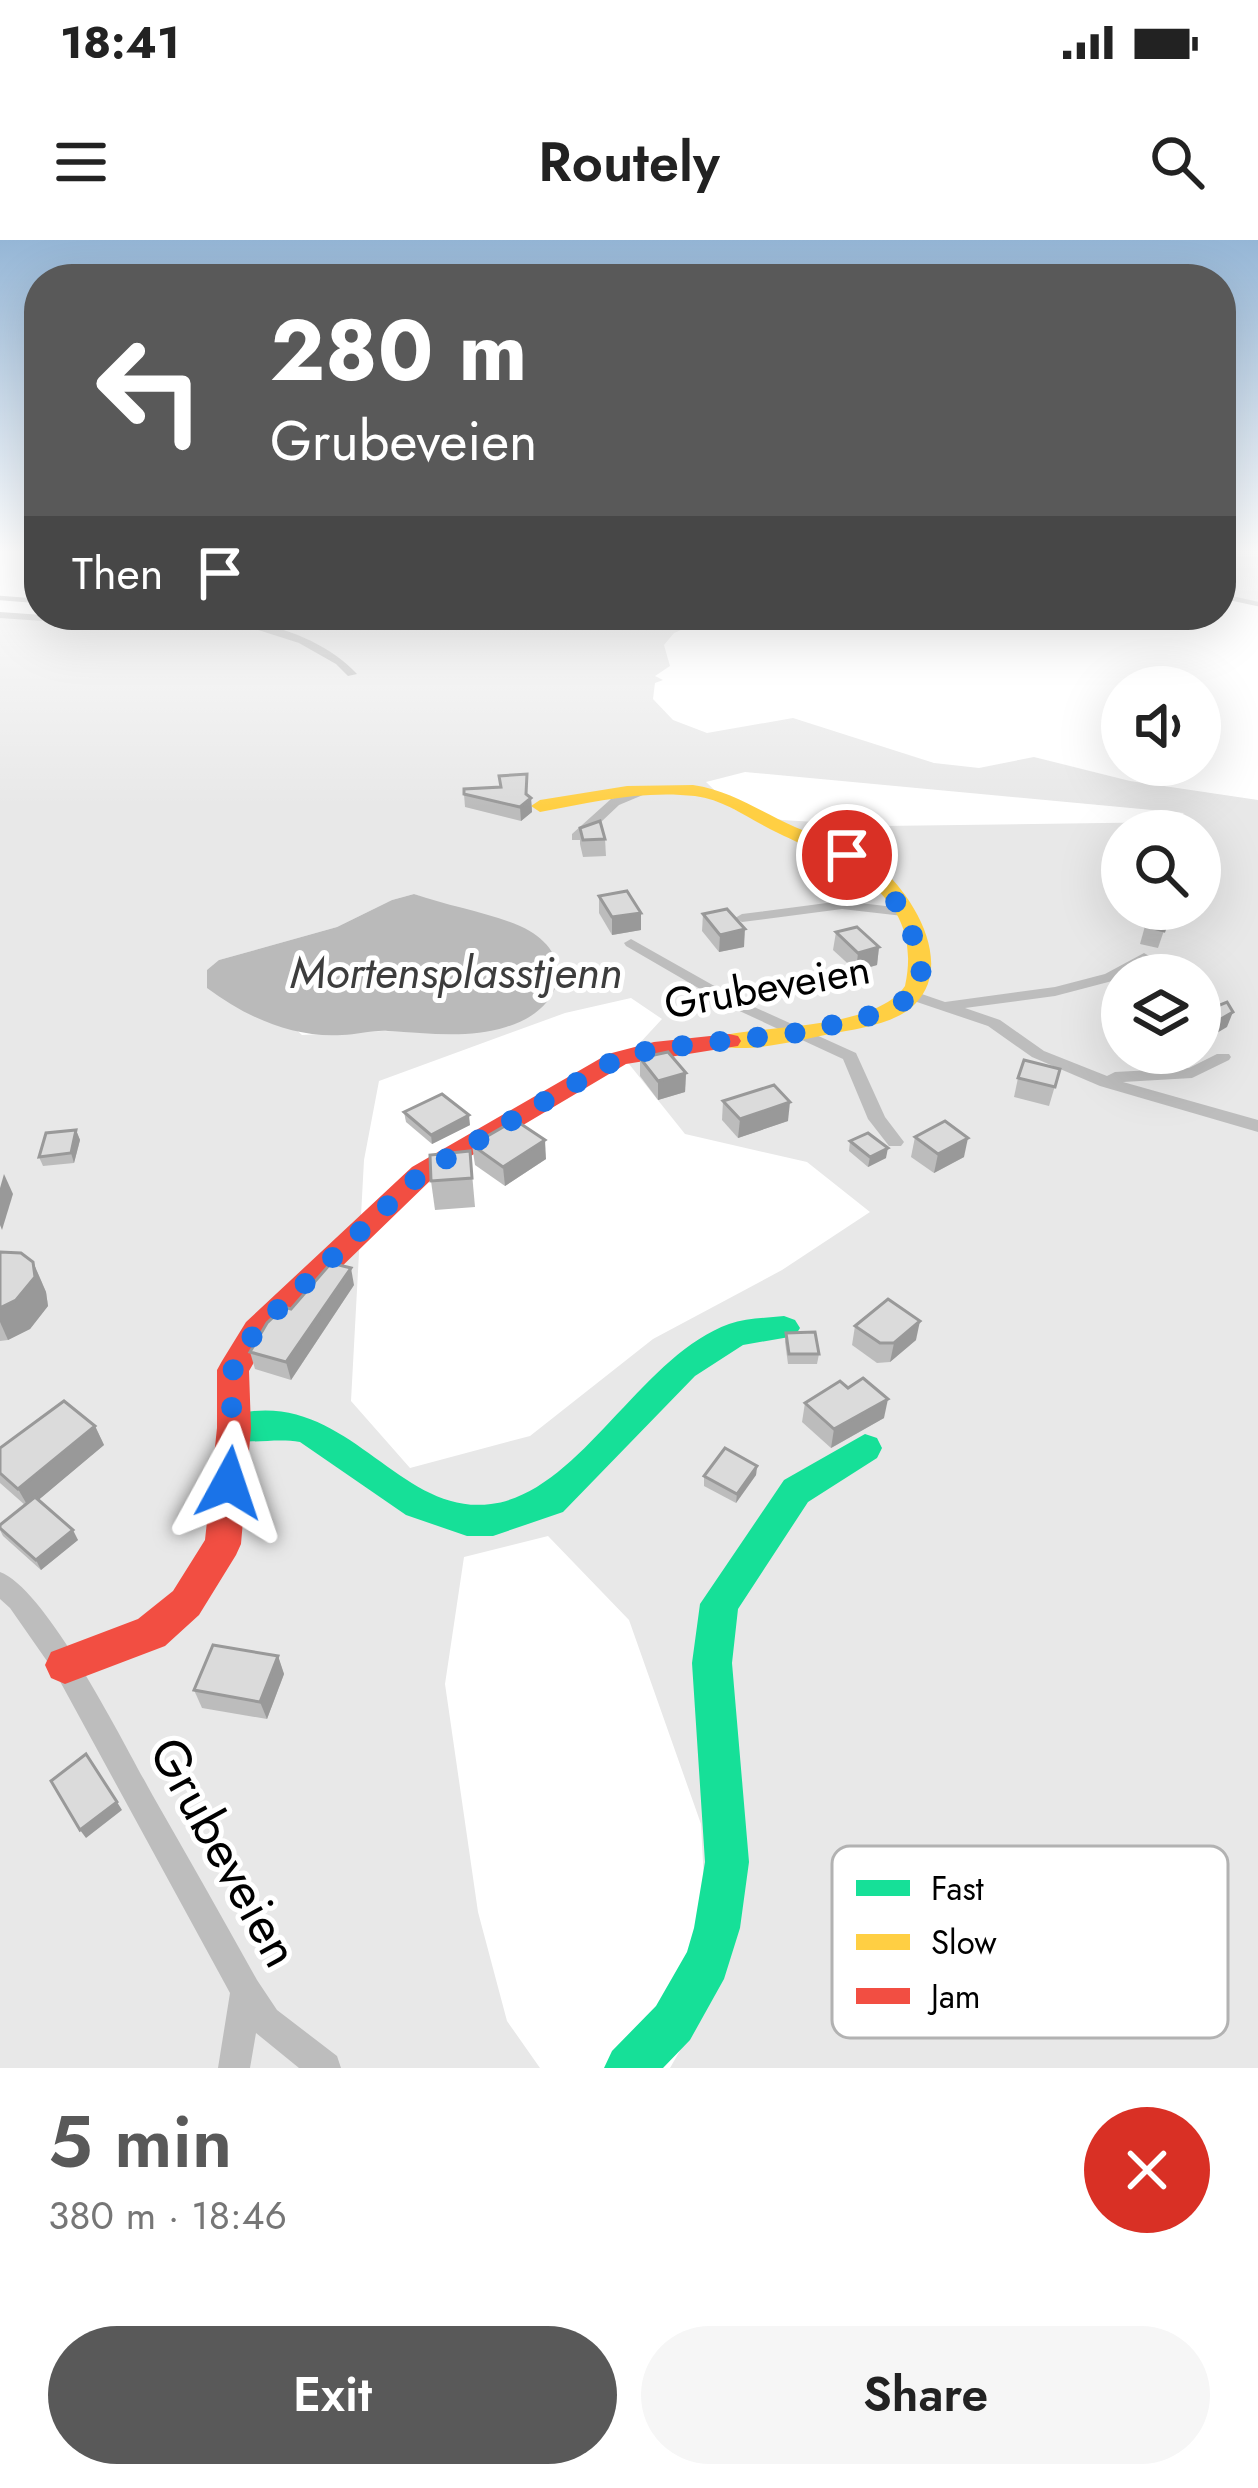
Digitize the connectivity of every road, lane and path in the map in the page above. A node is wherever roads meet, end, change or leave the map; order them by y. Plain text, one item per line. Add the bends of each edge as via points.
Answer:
1 (282, 636) edge
2 (352, 674) dead end
3 (644, 792) junction
4 (540, 806) dead end
5 (577, 837) edge
6 (903, 912) junction
7 (742, 918) edge
8 (631, 943) dead end
9 (1101, 979) edge
10 (926, 1001) junction
11 (795, 1033) junction
12 (1223, 1057) dead end
13 (1106, 1082) junction
14 (1258, 1126) edge
15 (895, 1142) dead end
16 (784, 1328) edge
17 (234, 1428) junction
18 (865, 1448) dead end
19 (0, 1582) edge
20 (65, 1665) junction
21 (246, 1991) junction
22 (234, 2068) edge
23 (325, 2068) edge
24 (629, 2068) edge

1 - 2 street via 338,658
3 - 4 street
3 - 5 street via 615,802
3 - 6 street, Grubeveien via 716,794 847,855 876,874
6 - 7 street via 842,905
6 - 10 street, Grubeveien via 921,956
8 - 11 street
9 - 10 street via 1048,992
10 - 11 street, Grubeveien
10 - 13 street via 994,1023 1038,1054
11 - 15 street via 850,1056
11 - 17 street, Grubeveien via 617,1059 422,1173 256,1330 233,1370
12 - 13 street via 1192,1073
13 - 14 street
16 - 17 street via 714,1345 550,1501 525,1515 471,1522 419,1508 309,1430
17 - 20 street, Grubeveien via 223,1544 186,1603 151,1633
18 - 24 street via 796,1491 719,1604 712,1663 727,1862 717,1928 673,2023
19 - 20 street, Grubeveien
20 - 21 street, Grubeveien
21 - 22 street
21 - 23 street, Grubeveien via 266,2020

